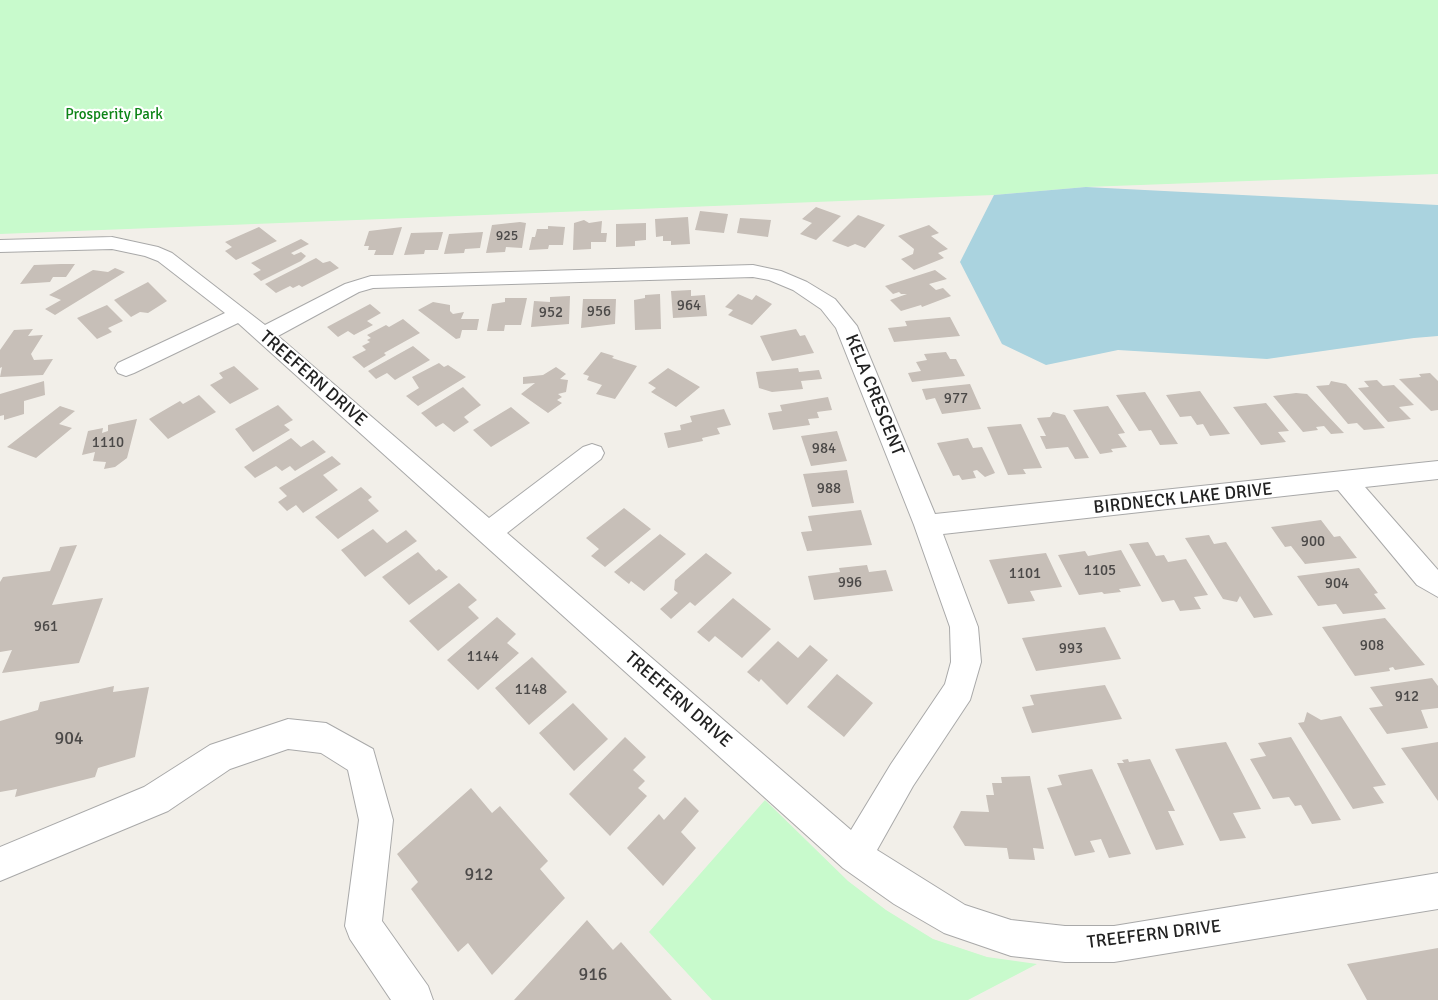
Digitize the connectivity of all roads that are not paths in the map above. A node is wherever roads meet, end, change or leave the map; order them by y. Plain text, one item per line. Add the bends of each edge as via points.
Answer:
1 (0, 246) edge
2 (240, 314) junction
3 (263, 335) junction
4 (126, 368) dead end
5 (592, 453) dead end
6 (1438, 470) edge
7 (1345, 482) junction
8 (927, 525) junction
9 (488, 533) junction
10 (1434, 587) edge
11 (855, 856) junction
12 (0, 864) edge
13 (1438, 891) edge
14 (414, 1000) edge

1 - 2 street, TREEFERN DRIVE via 112,243 151,251 165,256
2 - 3 street, TREEFERN DRIVE
2 - 4 street
3 - 8 street, KELA CRESCENT via 371,282 753,271 774,275 828,304 846,326
3 - 9 street, TREEFERN DRIVE
5 - 9 street
6 - 7 street, BIRDNECK LAKE DRIVE
7 - 8 street, BIRDNECK LAKE DRIVE
7 - 10 street
8 - 11 street, KELA CRESCENT via 964,627 966,662 959,690 902,775
9 - 11 street, TREEFERN DRIVE
11 - 13 street, TREEFERN DRIVE via 957,920 1011,938 1065,944 1114,944
12 - 14 street via 156,799 221,756 288,734 326,738 362,760 376,820 363,926

